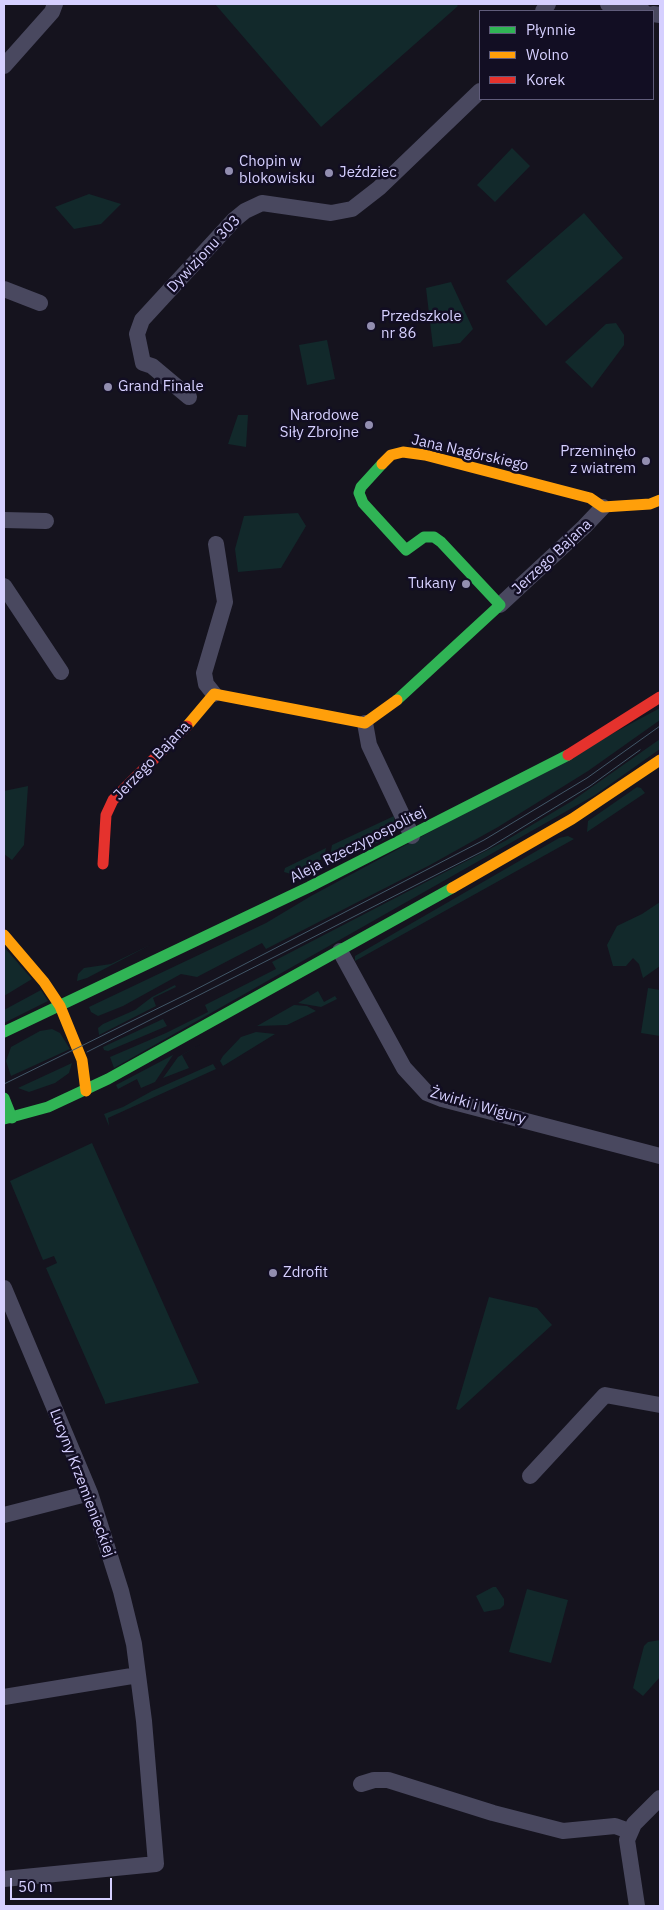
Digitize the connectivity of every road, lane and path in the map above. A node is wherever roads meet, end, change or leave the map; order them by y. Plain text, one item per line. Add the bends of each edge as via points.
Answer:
1 (56, 4) edge
2 (608, 4) edge
3 (637, 10) edge
4 (4, 66) edge
5 (479, 92) edge
6 (4, 289) edge
7 (40, 303) dead end
8 (189, 397) dead end
9 (660, 500) edge
10 (603, 507) junction
11 (4, 520) edge
12 (46, 521) dead end
13 (216, 544) dead end
14 (406, 550) joint
15 (4, 586) edge
16 (500, 605) junction
17 (61, 672) dead end
18 (214, 694) junction
19 (660, 697) edge
20 (366, 723) junction
21 (660, 760) edge
22 (412, 836) junction
23 (103, 864) dead end
24 (4, 935) edge
25 (340, 951) junction
26 (60, 1006) junction
27 (4, 1032) edge
28 (86, 1091) junction
29 (4, 1098) edge
30 (8, 1118) edge
31 (660, 1156) edge
32 (4, 1288) edge
33 (10, 1321) edge
34 (660, 1405) edge
35 (530, 1476) dead end
36 (90, 1493) junction
37 (4, 1515) edge
38 (138, 1675) junction
39 (4, 1697) edge
40 (361, 1784) dead end
41 (660, 1798) edge
42 (629, 1831) junction
43 (4, 1879) edge
44 (637, 1906) edge

1 - 4 street
2 - 3 street
5 - 8 street, Dywizjonu 303 via 379,188 352,209 331,213 262,203 234,220 142,320 137,334 143,363 152,366
6 - 7 street
9 - 10 main road via 650,504
10 - 14 main road, Jana Nagórskiego via 581,496 426,455 403,452 391,455 359,493 363,502
10 - 16 street, Jerzego Bajana
11 - 12 street
13 - 18 street via 225,602 204,673 206,684
14 - 16 main road, Jerzego Bajana via 424,537 434,537 456,556
15 - 17 street
16 - 20 main road, Jerzego Bajana via 387,709
18 - 20 main road
18 - 23 main road, Jerzego Bajana via 113,800 106,815
19 - 22 main road, Aleja Rzeczypospolitej via 568,755
20 - 22 street via 369,745
21 - 25 main road via 572,819
22 - 26 main road, Aleja Rzeczypospolitej
24 - 26 main road
25 - 28 main road
25 - 31 street, Żwirki i Wigury via 404,1068 422,1089 435,1097
26 - 27 main road, Aleja Rzeczypospolitej
26 - 28 main road via 80,1055
28 - 30 main road via 48,1108
29 - 30 main road
32 - 33 street, Lucyny Krzemienieckiej
33 - 36 street, Lucyny Krzemienieckiej
34 - 35 street via 605,1395
36 - 37 street
36 - 38 street, Lucyny Krzemienieckiej via 121,1591
38 - 39 street
38 - 43 street, Lucyny Krzemienieckiej via 156,1864
40 - 42 street via 388,1780 563,1831 615,1826
41 - 42 street
42 - 44 street via 627,1840

